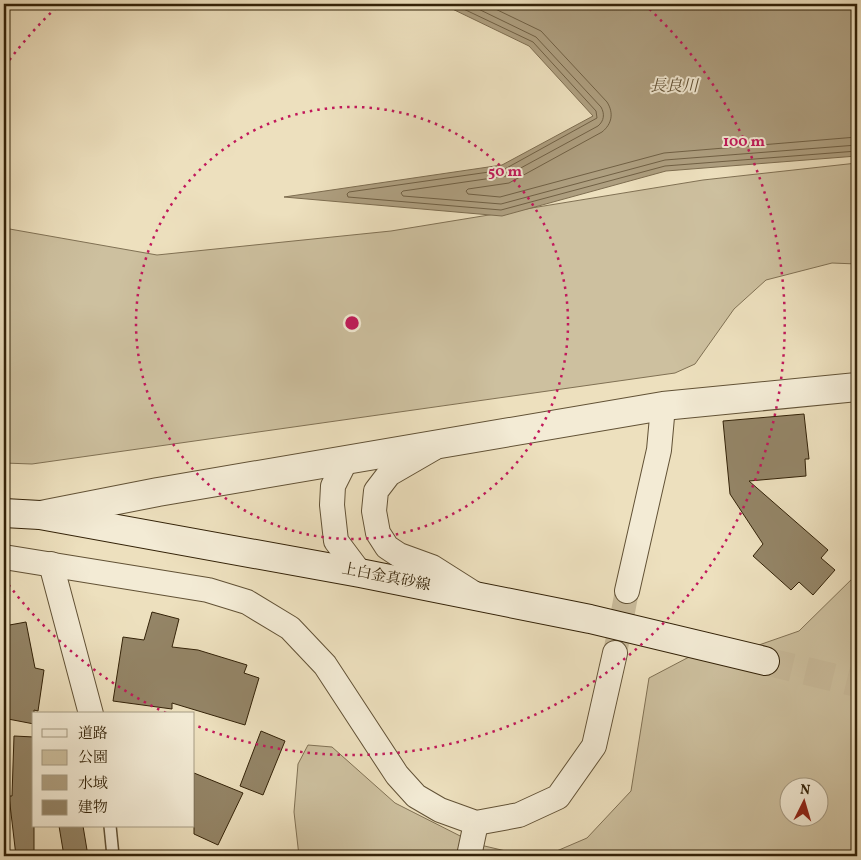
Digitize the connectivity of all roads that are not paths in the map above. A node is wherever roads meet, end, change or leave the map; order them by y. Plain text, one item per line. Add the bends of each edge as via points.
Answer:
1 (857, 387) edge
2 (663, 406) junction
3 (440, 444) junction
4 (346, 460) junction
5 (4, 513) edge
6 (40, 515) junction
7 (4, 557) edge
8 (51, 564) junction
9 (360, 573) junction
10 (627, 591) tunnel mouth
11 (478, 597) junction
12 (615, 653) tunnel mouth
13 (765, 661) tunnel mouth
14 (90, 712) edge
15 (476, 823) junction
16 (110, 828) edge
17 (113, 856) edge
18 (469, 856) edge

1 - 2 street
2 - 3 street
2 - 10 street via 659,450
3 - 4 street
3 - 11 street via 389,474 376,491 374,511 378,533 393,551 432,567
4 - 6 street
4 - 9 street via 333,486 336,541
5 - 6 street, 上白金真砂線
6 - 9 street, 上白金真砂線
7 - 8 street
8 - 14 street
8 - 15 street via 208,590 247,602 290,628 325,666 397,775 416,796 440,810
9 - 11 street, 上白金真砂線
11 - 13 street, 上白金真砂線 via 590,619
12 - 15 street via 594,746 558,797 519,815
15 - 18 street
16 - 17 lane

